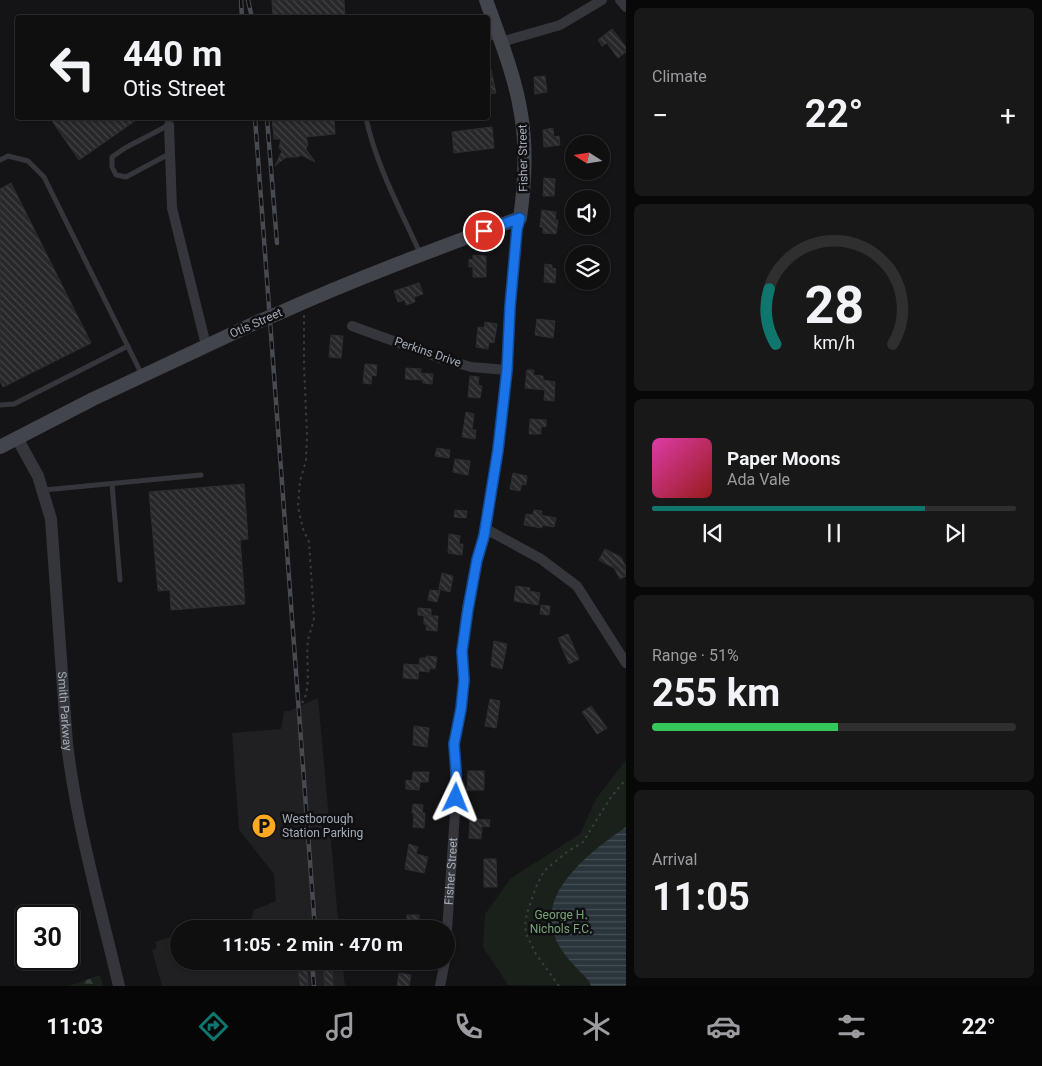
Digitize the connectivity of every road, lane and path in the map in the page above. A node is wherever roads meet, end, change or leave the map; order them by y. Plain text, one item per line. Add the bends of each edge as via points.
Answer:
1 (486, 0) edge
2 (602, 0) edge
3 (620, 0) edge
4 (626, 7) edge
5 (489, 15) edge
6 (490, 17) edge
7 (495, 39) edge
8 (366, 120) edge
9 (168, 121) edge
10 (170, 154) junction
11 (0, 160) edge
12 (520, 218) junction
13 (420, 254) junction
14 (304, 302) junction
15 (352, 326) dead end
16 (206, 345) junction
17 (128, 346) junction
18 (507, 370) junction
19 (142, 375) junction
20 (0, 405) edge
21 (17, 438) junction
22 (0, 447) edge
23 (201, 475) dead end
24 (112, 484) junction
25 (44, 490) junction
26 (486, 529) junction
27 (120, 580) dead end
28 (626, 664) edge
29 (302, 703) dead end
30 (626, 778) edge
31 (448, 920) edge
32 (443, 970) edge
33 (119, 986) edge
34 (440, 986) edge
35 (559, 986) edge

1 - 5 main road, Fisher Street
2 - 7 street via 560,25
3 - 4 street
6 - 7 main road, Fisher Street
7 - 12 main road, Fisher Street via 512,76 523,124 525,181
8 - 13 lane via 371,140
9 - 10 street
9 - 10 lane via 112,157 112,168 116,175 126,177
10 - 16 street via 172,208
11 - 17 lane via 8,156 28,161 44,177
12 - 13 main road, Otis Street
12 - 18 street, Fisher Street
13 - 14 main road, Otis Street
14 - 16 main road, Otis Street, bridge
14 - 29 path via 307,435 298,507 302,529 309,542 314,626 308,640 307,692
15 - 18 street, Perkins Drive via 471,367
16 - 19 main road, Otis Street
17 - 19 lane
17 - 20 lane via 14,404
18 - 26 street, Fisher Street
19 - 21 main road, Otis Street
21 - 22 main road, Otis Street
21 - 25 street, Smith Parkway
23 - 24 lane
24 - 25 lane
24 - 27 lane
25 - 33 street, Smith Parkway via 53,535 71,773 80,825
26 - 28 street via 541,559 577,586
26 - 31 street, Fisher Street via 475,568 462,651 464,680 454,744 456,798
30 - 35 path via 583,842 544,871 527,913 526,934
32 - 34 street

